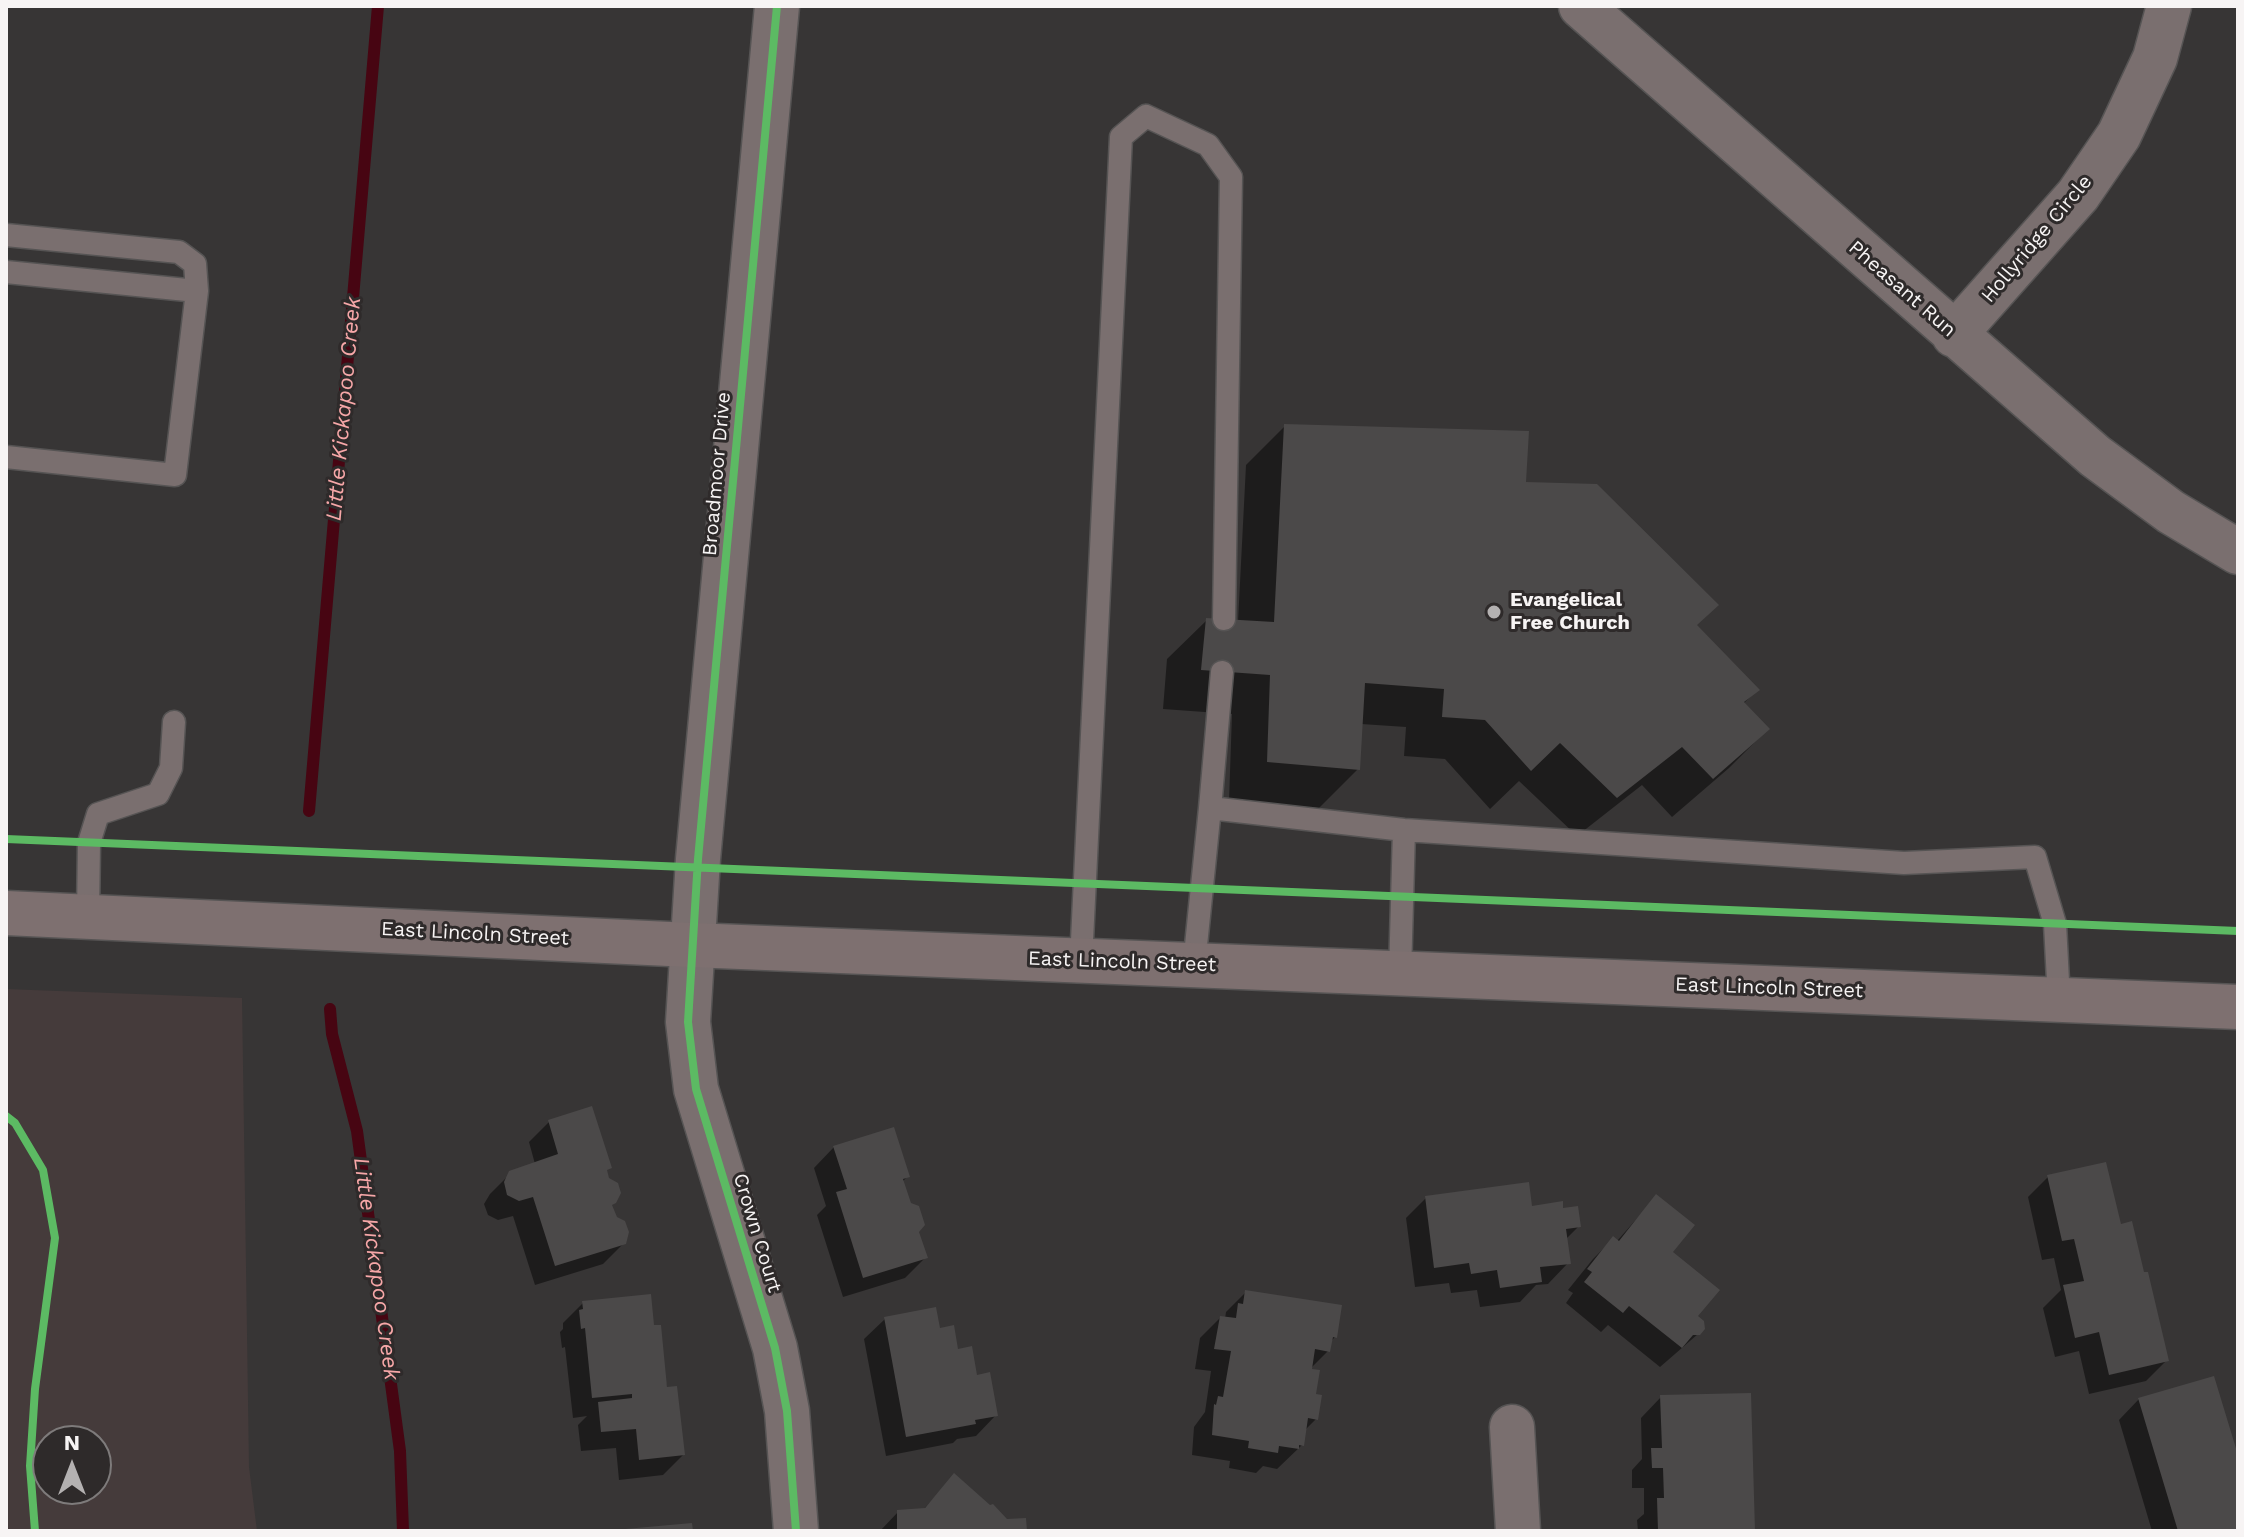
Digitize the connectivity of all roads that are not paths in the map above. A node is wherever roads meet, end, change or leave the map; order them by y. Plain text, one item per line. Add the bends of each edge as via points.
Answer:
1 (777, 6) edge
2 (1581, 6) edge
3 (2169, 6) edge
4 (6, 235) edge
5 (6, 272) edge
6 (197, 291) junction
7 (1954, 335) junction
8 (6, 457) edge
9 (2238, 552) edge
10 (1224, 619) dead end
11 (1222, 672) dead end
12 (174, 722) dead end
13 (1210, 808) junction
14 (1404, 830) junction
15 (6, 913) edge
16 (88, 916) junction
17 (691, 945) junction
18 (1081, 961) junction
19 (1194, 965) junction
20 (1400, 974) junction
21 (2059, 1000) junction
22 (2238, 1007) edge
23 (1512, 1427) dead end
24 (796, 1531) edge
25 (1518, 1531) edge

1 - 17 street, Broadmoor Drive
2 - 7 street, Pheasant Run
3 - 7 street, Hollyridge Circle via 2155,58 2119,135 2078,195
4 - 6 lane via 179,252 195,264
5 - 6 lane
6 - 8 lane via 175,475
7 - 9 street, Pheasant Run via 2095,456 2171,512
10 - 18 lane via 1231,177 1208,145 1146,116 1121,137
11 - 13 lane
12 - 16 lane via 171,768 158,794 98,814 89,843
13 - 14 lane
13 - 19 lane
14 - 20 lane
14 - 21 lane via 1904,863 2035,857 2055,924
15 - 16 main road, East Lincoln Street
16 - 17 main road, East Lincoln Street
17 - 18 main road, East Lincoln Street
17 - 24 street, Crown Court via 688,1022 696,1089 775,1348 787,1411
18 - 19 main road, East Lincoln Street
19 - 20 main road, East Lincoln Street
20 - 21 main road, East Lincoln Street
21 - 22 main road, East Lincoln Street
23 - 25 street

